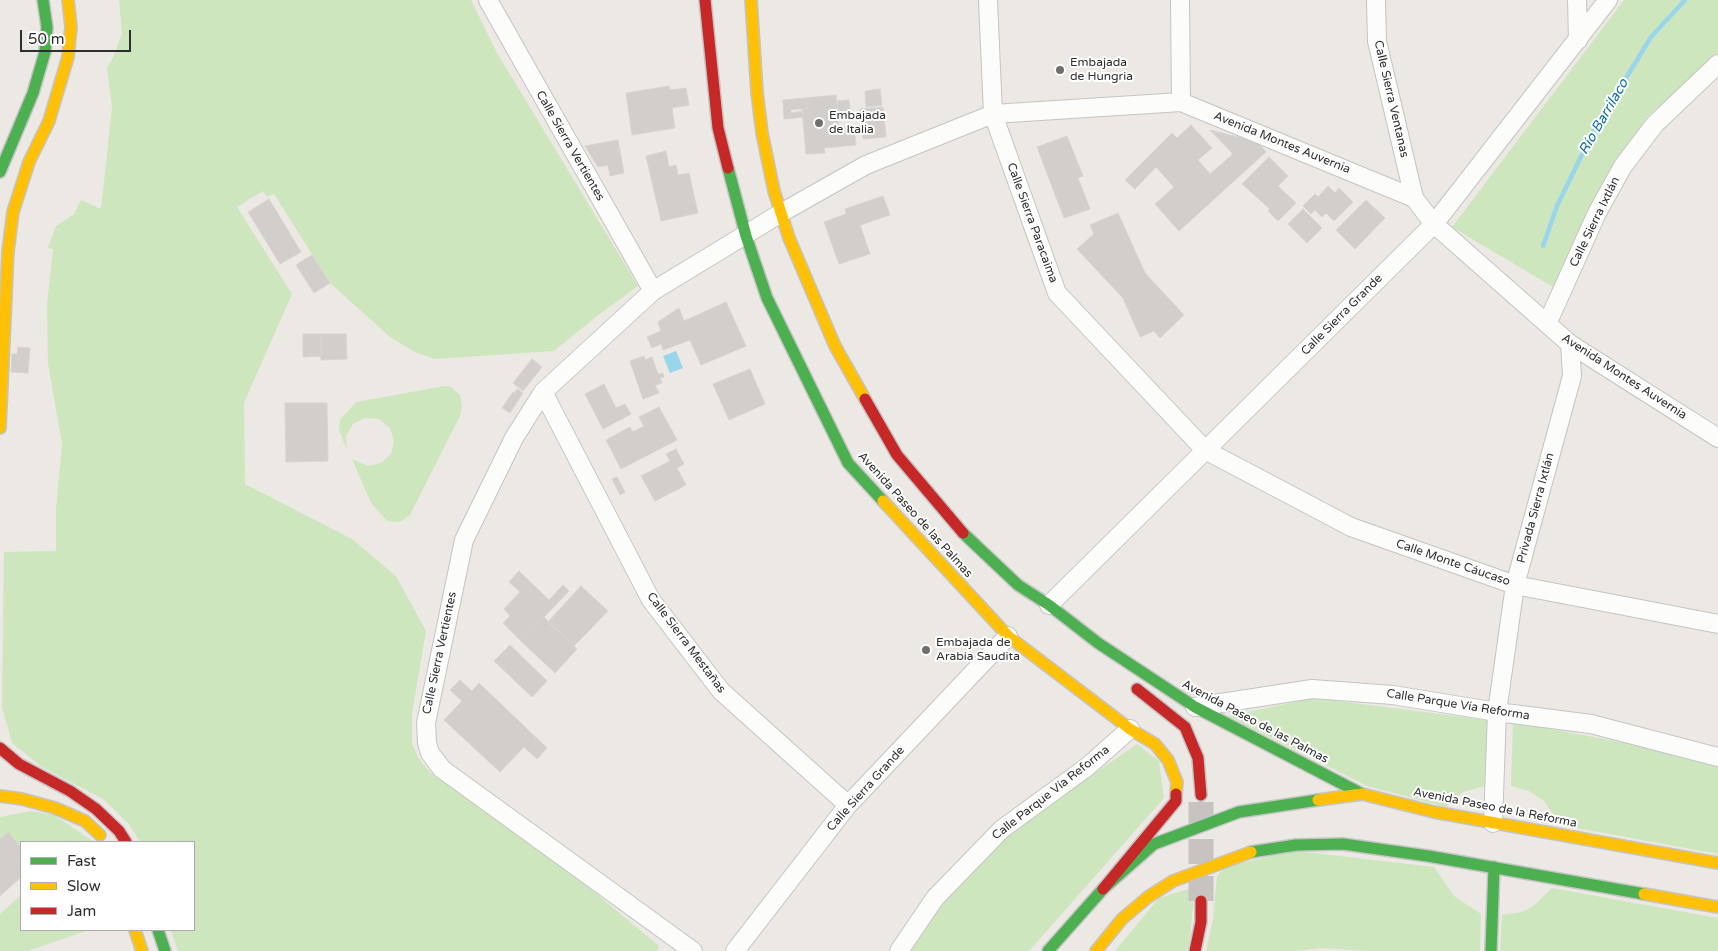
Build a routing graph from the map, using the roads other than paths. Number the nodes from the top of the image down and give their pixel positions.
1 (43, 0) edge
2 (68, 0) edge
3 (488, 0) edge
4 (705, 0) edge
5 (751, 0) edge
6 (988, 0) edge
7 (1180, 0) edge
8 (1376, 0) edge
9 (1577, 0) edge
10 (1608, 0) edge
11 (1578, 40) junction
12 (1718, 64) edge
13 (1181, 102) junction
14 (993, 114) junction
15 (1, 166) edge
16 (25, 172) junction
17 (1414, 198) junction
18 (781, 213) junction
19 (1434, 224) junction
20 (746, 236) junction
21 (653, 291) junction
22 (1547, 324) junction
23 (1570, 344) junction
24 (543, 392) junction
25 (0, 428) edge
26 (1718, 438) edge
27 (1205, 450) junction
28 (1515, 585) junction
29 (1043, 609) junction
30 (1718, 624) edge
31 (1008, 636) junction
32 (1126, 681) dead end
33 (1195, 707) junction
34 (1498, 712) junction
35 (1130, 729) junction
36 (0, 748) edge
37 (1718, 757) edge
38 (1362, 794) junction
39 (1201, 795) tunnel mouth
40 (0, 796) edge
41 (848, 805) junction
42 (1493, 823) junction
43 (104, 841) edge
44 (125, 841) edge
45 (1718, 863) edge
46 (1494, 867) junction
47 (1103, 889) junction
48 (1201, 901) tunnel mouth
49 (1718, 907) edge
50 (135, 931) edge
51 (158, 931) edge
52 (142, 951) edge
53 (165, 951) edge
54 (693, 951) edge
55 (735, 951) edge
56 (899, 951) edge
57 (1048, 951) edge
58 (1096, 951) edge
59 (1195, 951) edge
60 (1491, 951) edge

1 - 15 main road
2 - 16 main road
3 - 21 street, Calle Sierra Vertientes
4 - 20 main road, Avenida Paseo de las Palmas
5 - 18 main road, Avenida Paseo de las Palmas
6 - 14 street, Calle Sierra Paracaima
7 - 13 street
8 - 17 street, Calle Sierra Ventanas
9 - 11 street
10 - 11 street, Calle Sierra Grande
11 - 19 street, Calle Sierra Grande
12 - 22 street, Calle Sierra Ixtlán
13 - 14 street, Avenida Montes Auvernia
13 - 17 street, Avenida Montes Auvernia
14 - 18 street, Avenida Montes Auvernia
14 - 27 street, Calle Sierra Paracaima
15 - 16 street
16 - 25 main road
17 - 19 street, Avenida Montes Auvernia
18 - 20 street, Avenida Montes Auvernia
18 - 29 main road, Avenida Paseo de las Palmas
19 - 22 street, Avenida Montes Auvernia
19 - 27 street, Calle Sierra Grande
20 - 21 street, Calle Sierra Vertientes
20 - 31 main road, Avenida Paseo de las Palmas
21 - 24 street, Calle Sierra Vertientes
22 - 23 street, Avenida Montes Auvernia
23 - 26 street, Avenida Montes Auvernia
23 - 28 street, Privada Sierra Ixtlán
24 - 41 street, Calle Sierra Mestañas
24 - 54 street, Calle Sierra Vertientes
27 - 28 street, Calle Monte Cáucaso
27 - 29 street, Calle Sierra Grande
28 - 30 street, Calle Monte Cáucaso
28 - 34 street, Privada Sierra Ixtlán
29 - 33 main road, Avenida Paseo de las Palmas
31 - 35 main road, Avenida Paseo de las Palmas
31 - 41 street, Calle Sierra Grande
32 - 39 main road
33 - 34 street, Calle Parque Vía Reforma
33 - 38 main road, Avenida Paseo de las Palmas
34 - 37 street, Calle Parque Vía Reforma
34 - 42 street, Privada Sierra Ixtlán
35 - 47 main road, Avenida Paseo de las Palmas
35 - 56 street, Calle Parque Vía Reforma
36 - 44 main road
38 - 42 main road, Avenida Paseo de la Reforma
38 - 47 main road, Avenida Paseo de la Reforma
40 - 43 main road
41 - 55 street, Calle Sierra Grande
42 - 45 main road, Avenida Paseo de la Reforma
46 - 49 main road
46 - 58 main road
46 - 60 main road
47 - 57 main road, Avenida Paseo de la Reforma
48 - 59 main road
50 - 52 main road
51 - 53 main road

